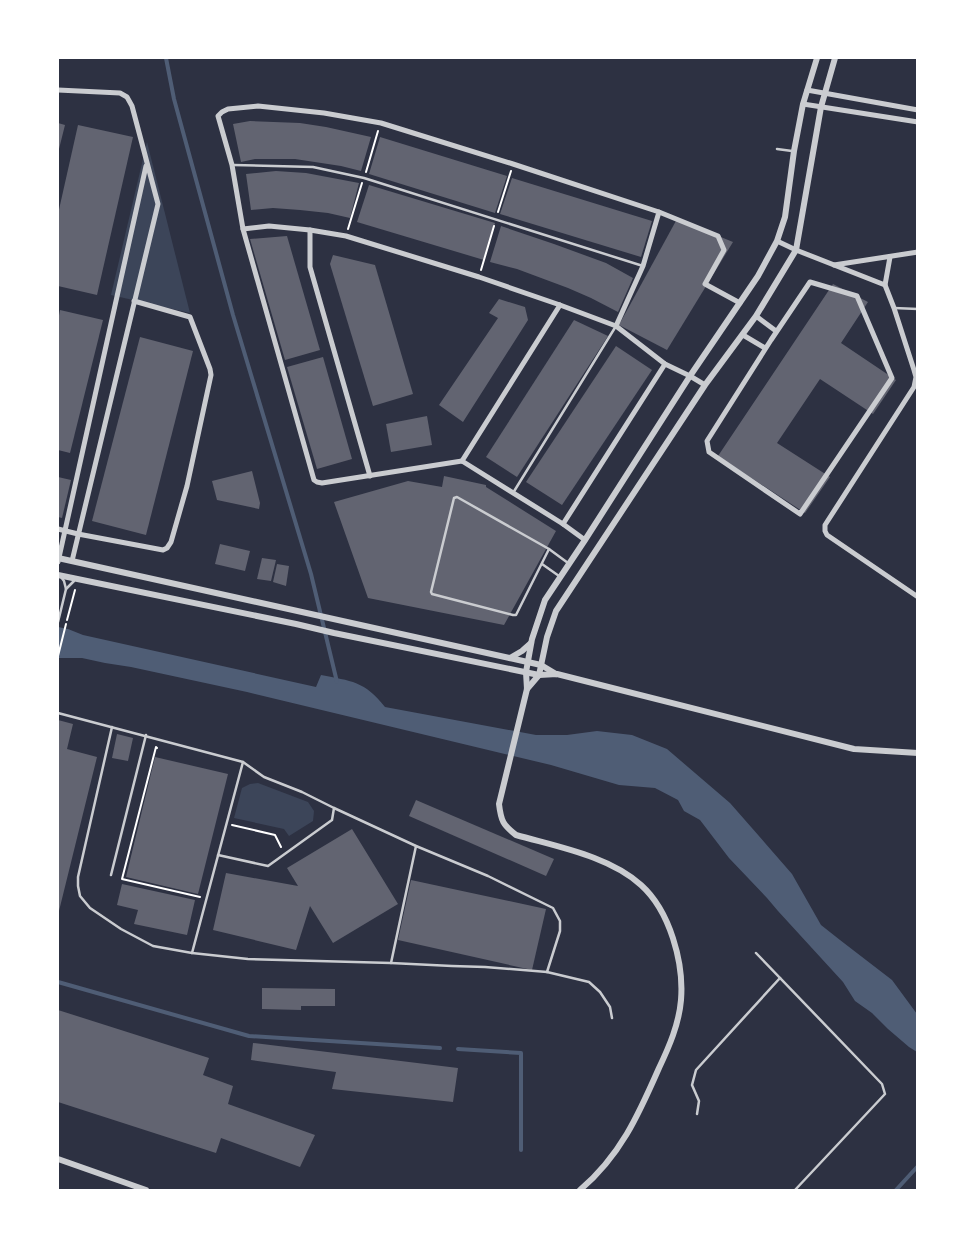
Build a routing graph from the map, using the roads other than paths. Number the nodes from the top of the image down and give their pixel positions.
1 (817, 58) edge
2 (835, 58) edge
3 (58, 90) edge
4 (807, 90) junction
5 (825, 94) junction
6 (803, 104) junction
7 (821, 107) junction
8 (918, 110) edge
9 (918, 122) edge
10 (777, 149) dead end
11 (794, 151) junction
12 (147, 163) junction
13 (232, 165) junction
14 (659, 212) junction
15 (243, 228) junction
16 (310, 230) junction
17 (777, 241) junction
18 (796, 250) junction
19 (918, 252) edge
20 (890, 257) junction
21 (834, 265) junction
22 (643, 266) junction
23 (885, 285) junction
24 (134, 301) junction
25 (740, 303) junction
26 (560, 305) junction
27 (894, 308) junction
28 (918, 309) edge
29 (756, 316) junction
30 (616, 326) junction
31 (776, 331) junction
32 (743, 335) junction
33 (765, 348) junction
34 (665, 364) junction
35 (690, 376) junction
36 (705, 385) junction
37 (462, 460) junction
38 (370, 476) junction
39 (514, 493) junction
40 (563, 524) junction
41 (58, 529) edge
42 (65, 530) junction
43 (78, 534) junction
44 (586, 540) junction
45 (549, 549) junction
46 (58, 559) edge
47 (72, 561) junction
48 (542, 564) junction
49 (569, 564) junction
50 (59, 576) edge
51 (561, 577) junction
52 (77, 579) junction
53 (66, 589) junction
54 (918, 597) edge
55 (58, 622) edge
56 (531, 643) junction
57 (510, 658) junction
58 (528, 662) junction
59 (541, 665) junction
60 (526, 672) junction
61 (557, 674) junction
62 (539, 675) junction
63 (527, 691) junction
64 (58, 713) edge
65 (112, 727) junction
66 (146, 735) junction
67 (918, 753) edge
68 (243, 762) junction
69 (334, 808) junction
70 (416, 846) junction
71 (218, 855) junction
72 (111, 875) dead end
73 (192, 953) junction
74 (756, 953) dead end
75 (391, 963) junction
76 (547, 972) junction
77 (780, 978) junction
78 (612, 1018) dead end
79 (697, 1114) dead end
80 (58, 1159) edge
81 (146, 1190) edge
82 (580, 1190) edge
83 (795, 1190) edge

1 - 4 street
2 - 5 street
3 - 12 street
4 - 5 street
4 - 6 street
5 - 7 street
5 - 8 street
6 - 7 street
6 - 11 street
7 - 9 street
7 - 18 street
10 - 11 lane
11 - 17 street
12 - 24 street
12 - 42 street
13 - 14 street
13 - 15 street
13 - 22 lane
14 - 22 street
14 - 25 street
15 - 16 street
15 - 38 street
16 - 26 street
16 - 38 street
17 - 18 street
17 - 25 street
18 - 21 street
18 - 29 street
19 - 20 street
20 - 21 street
20 - 23 street
21 - 23 street
22 - 30 street
23 - 27 street
24 - 43 street
24 - 43 street
25 - 35 street
26 - 30 street
26 - 37 street
27 - 28 lane
27 - 54 street
29 - 31 street
29 - 32 street
30 - 34 street
30 - 39 lane
31 - 33 street
31 - 33 street
32 - 33 street
32 - 36 street
34 - 35 street
34 - 40 street
35 - 36 street
35 - 44 street
36 - 59 street
37 - 38 street
37 - 39 street
39 - 40 street
40 - 44 street
41 - 42 street
42 - 43 street
42 - 46 street
43 - 47 street
44 - 49 street
45 - 48 lane
45 - 48 lane
45 - 49 lane
46 - 47 street
47 - 57 street
48 - 51 lane
49 - 51 street
50 - 52 street
50 - 53 lane
51 - 56 street
52 - 53 lane
52 - 60 street
53 - 55 lane
56 - 57 street
56 - 58 street
57 - 58 street
58 - 59 street
58 - 60 street
59 - 61 street
59 - 62 street
60 - 62 street
60 - 63 street
61 - 62 street
61 - 67 street
62 - 63 street
63 - 82 street
64 - 65 lane
65 - 66 lane
65 - 73 lane
66 - 68 lane
66 - 72 lane
68 - 69 lane
68 - 71 lane
69 - 70 lane
69 - 71 lane
70 - 75 lane
70 - 76 lane
71 - 73 lane
73 - 75 lane
74 - 77 lane
75 - 76 lane
76 - 78 lane
77 - 79 lane
77 - 83 lane
80 - 81 street

